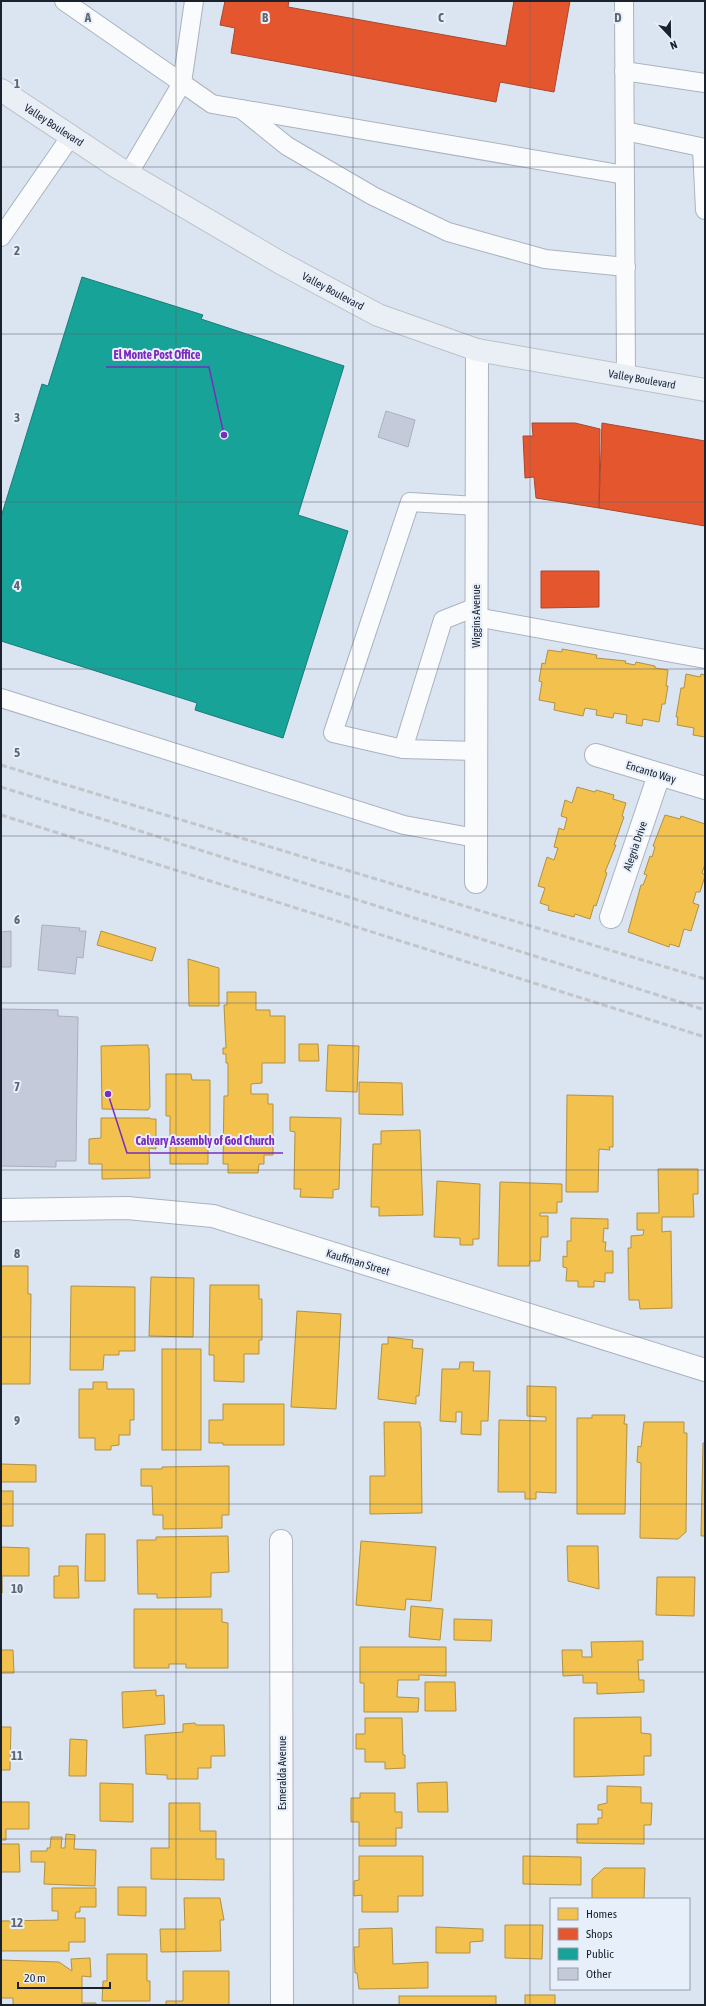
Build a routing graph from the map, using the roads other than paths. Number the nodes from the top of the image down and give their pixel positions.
1 (64, 1) edge
2 (194, 1) edge
3 (624, 1) edge
4 (624, 71) junction
5 (182, 83) junction
6 (705, 84) edge
7 (1, 90) edge
8 (240, 109) junction
9 (625, 131) junction
10 (72, 136) junction
11 (703, 148) edge
12 (128, 173) junction
13 (625, 175) junction
14 (705, 210) edge
15 (7, 215) edge
16 (1, 237) edge
17 (626, 266) junction
18 (477, 350) junction
19 (626, 377) junction
20 (705, 390) edge
21 (476, 506) junction
22 (476, 612) junction
23 (705, 658) edge
24 (1, 698) edge
25 (403, 750) junction
26 (476, 751) junction
27 (596, 755) dead end
28 (659, 775) junction
29 (705, 788) edge
30 (476, 838) junction
31 (476, 882) dead end
32 (611, 917) dead end
33 (1, 1210) edge
34 (705, 1370) edge
35 (281, 1541) dead end
36 (282, 2005) edge

1 - 5 lane
2 - 5 lane
3 - 4 lane
4 - 6 lane
4 - 9 lane
5 - 8 lane
5 - 12 lane
7 - 10 main road, Valley Boulevard
8 - 13 lane
8 - 17 lane
9 - 11 lane
9 - 13 lane
10 - 12 main road, Valley Boulevard
10 - 15 lane
11 - 14 lane
12 - 18 main road, Valley Boulevard
13 - 17 lane
15 - 16 lane
17 - 19 lane
18 - 19 main road, Valley Boulevard
18 - 21 street, Wiggins Avenue
19 - 20 main road, Valley Boulevard
21 - 22 street, Wiggins Avenue
21 - 25 lane
22 - 23 lane
22 - 25 lane
22 - 26 street, Wiggins Avenue
24 - 30 lane
25 - 26 lane
26 - 30 street, Wiggins Avenue
27 - 28 street, Encanto Way
28 - 29 street, Encanto Way
28 - 32 street, Alegria Drive
30 - 31 street, Wiggins Avenue
33 - 34 street, Kauffman Street
35 - 36 street, Esmeralda Avenue

